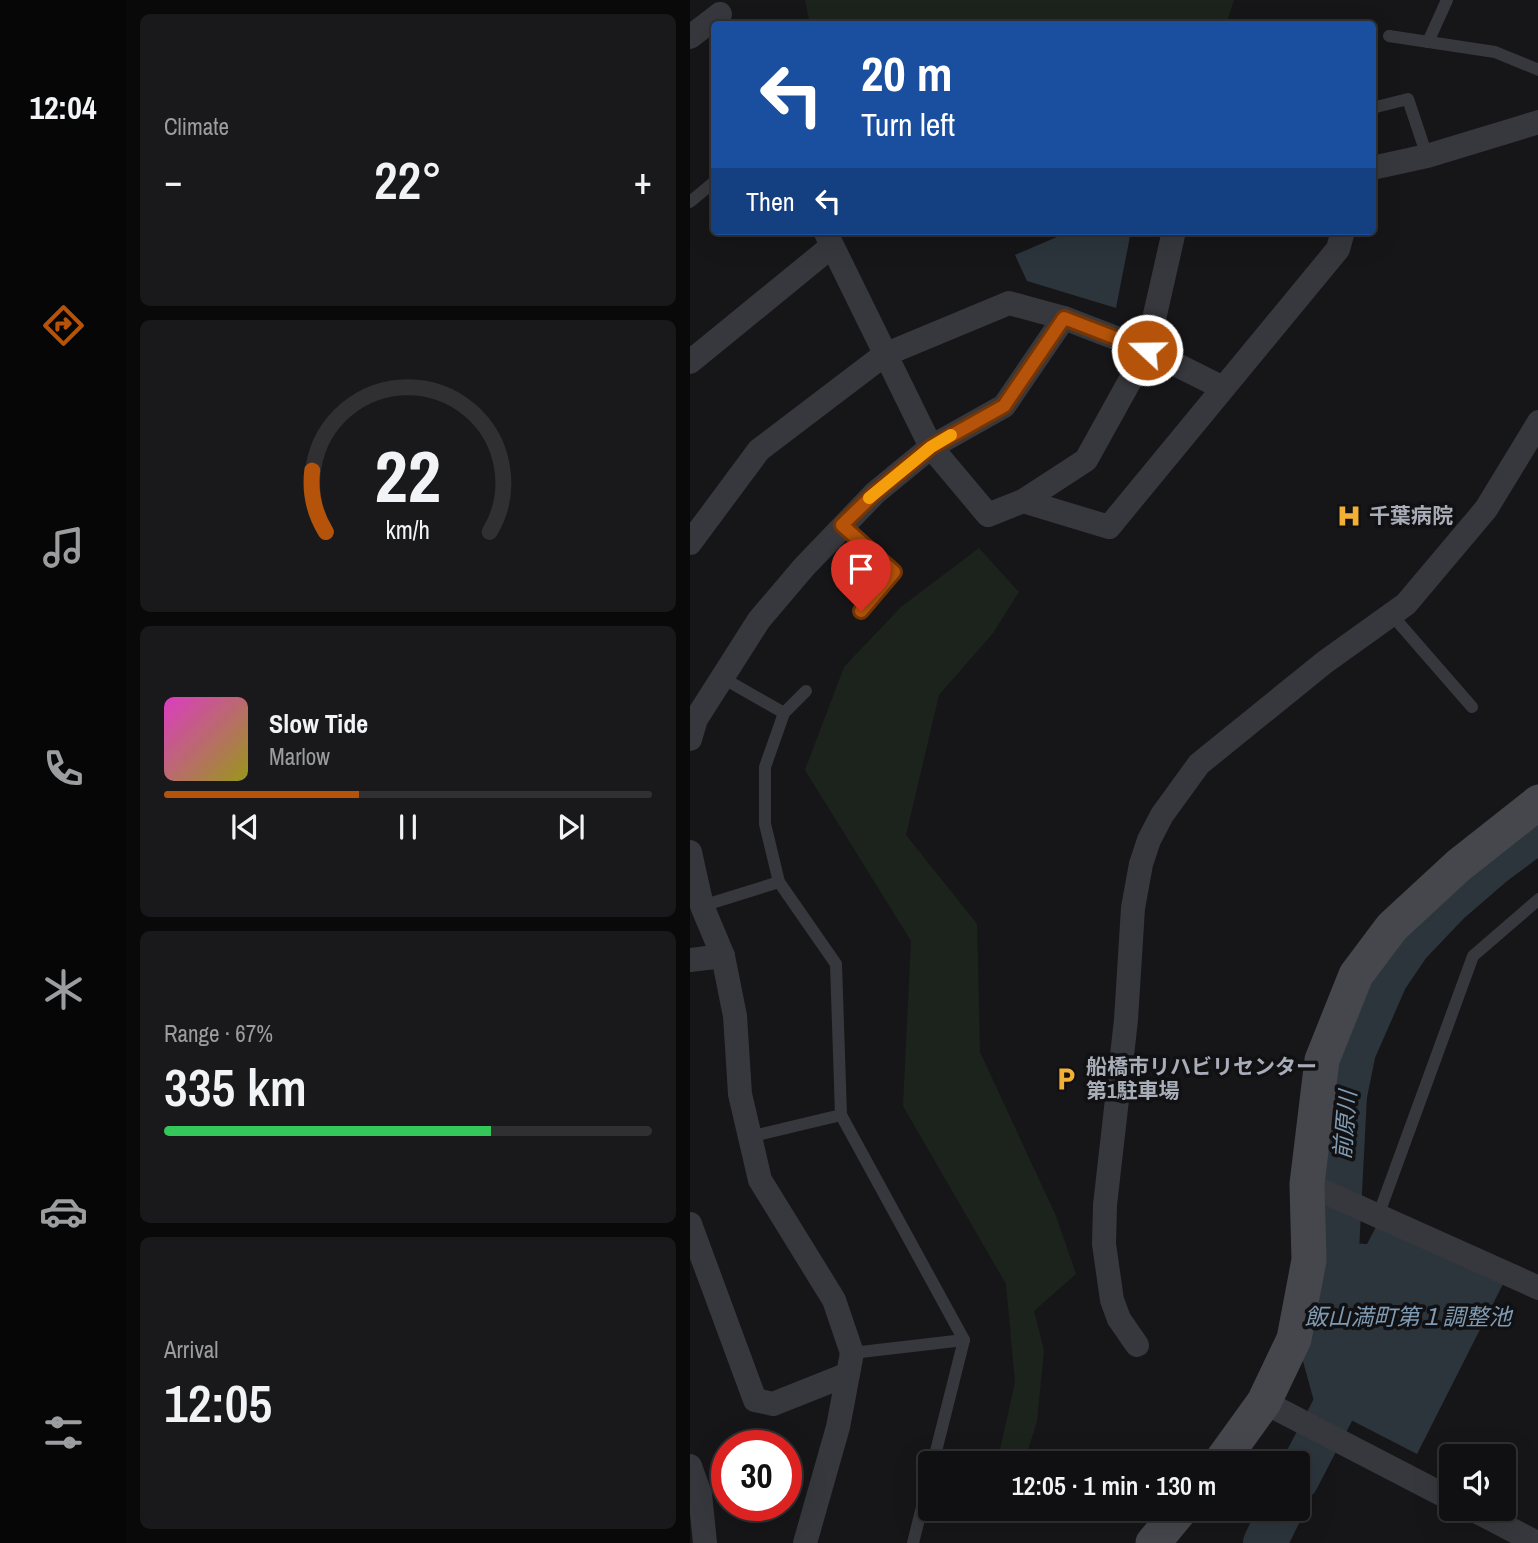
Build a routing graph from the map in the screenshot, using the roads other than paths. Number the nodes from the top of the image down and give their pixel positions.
1 (1447, 0) edge
2 (719, 13) edge
3 (1389, 36) dead end
4 (690, 37) edge
5 (1428, 42) junction
6 (1539, 70) edge
7 (1376, 107) edge
8 (1539, 122) edge
9 (1427, 156) junction
10 (1376, 167) edge
11 (711, 184) edge
12 (690, 202) edge
13 (1173, 235) edge
14 (1342, 235) edge
15 (829, 239) edge
16 (1064, 318) junction
17 (1147, 350) junction
18 (884, 355) junction
19 (690, 362) edge
20 (1223, 388) junction
21 (1539, 422) edge
22 (931, 447) junction
23 (1023, 500) junction
24 (842, 525) junction
25 (690, 542) edge
26 (861, 611) dead end
27 (1391, 614) junction
28 (721, 677) junction
29 (807, 691) dead end
30 (1472, 707) dead end
31 (784, 713) junction
32 (690, 739) edge
33 (1536, 810) edge
34 (690, 852) edge
35 (779, 882) junction
36 (1539, 899) edge
37 (702, 906) junction
38 (723, 956) junction
39 (690, 960) edge
40 (841, 1115) junction
41 (750, 1137) junction
42 (1307, 1184) junction
43 (1378, 1216) junction
44 (690, 1224) edge
45 (1539, 1288) edge
46 (964, 1340) junction
47 (1137, 1345) dead end
48 (849, 1364) junction
49 (1264, 1402) junction
50 (936, 1451) edge
51 (1224, 1451) edge
52 (690, 1466) edge
53 (1439, 1493) edge
54 (918, 1521) edge
55 (1171, 1521) edge
56 (1495, 1521) edge
57 (705, 1543) edge
58 (805, 1543) edge
59 (913, 1543) edge
60 (1153, 1543) edge
61 (1537, 1543) edge

1 - 5 lane
2 - 4 street
3 - 5 lane
5 - 6 lane
7 - 9 lane
8 - 9 street
9 - 10 street
11 - 12 lane
13 - 17 street
14 - 20 street
15 - 18 street
15 - 19 street
16 - 17 street
16 - 18 street
16 - 22 street
17 - 20 street
17 - 23 street
18 - 22 street
18 - 25 street
20 - 23 street
21 - 27 street
22 - 23 street
22 - 24 street
24 - 26 lane
24 - 28 street
27 - 30 lane
27 - 47 street
28 - 31 lane
28 - 32 street
29 - 31 lane
31 - 35 lane
33 - 42 street
34 - 37 street
35 - 37 lane
35 - 40 lane
36 - 43 lane
37 - 38 street
38 - 39 street
38 - 41 street
40 - 41 lane
40 - 46 lane
41 - 48 street
42 - 43 street
42 - 49 street
43 - 45 street
44 - 48 street
46 - 48 lane
46 - 50 lane
48 - 58 street
49 - 51 street
49 - 53 street
52 - 57 street
54 - 59 lane
55 - 60 street
56 - 61 street

